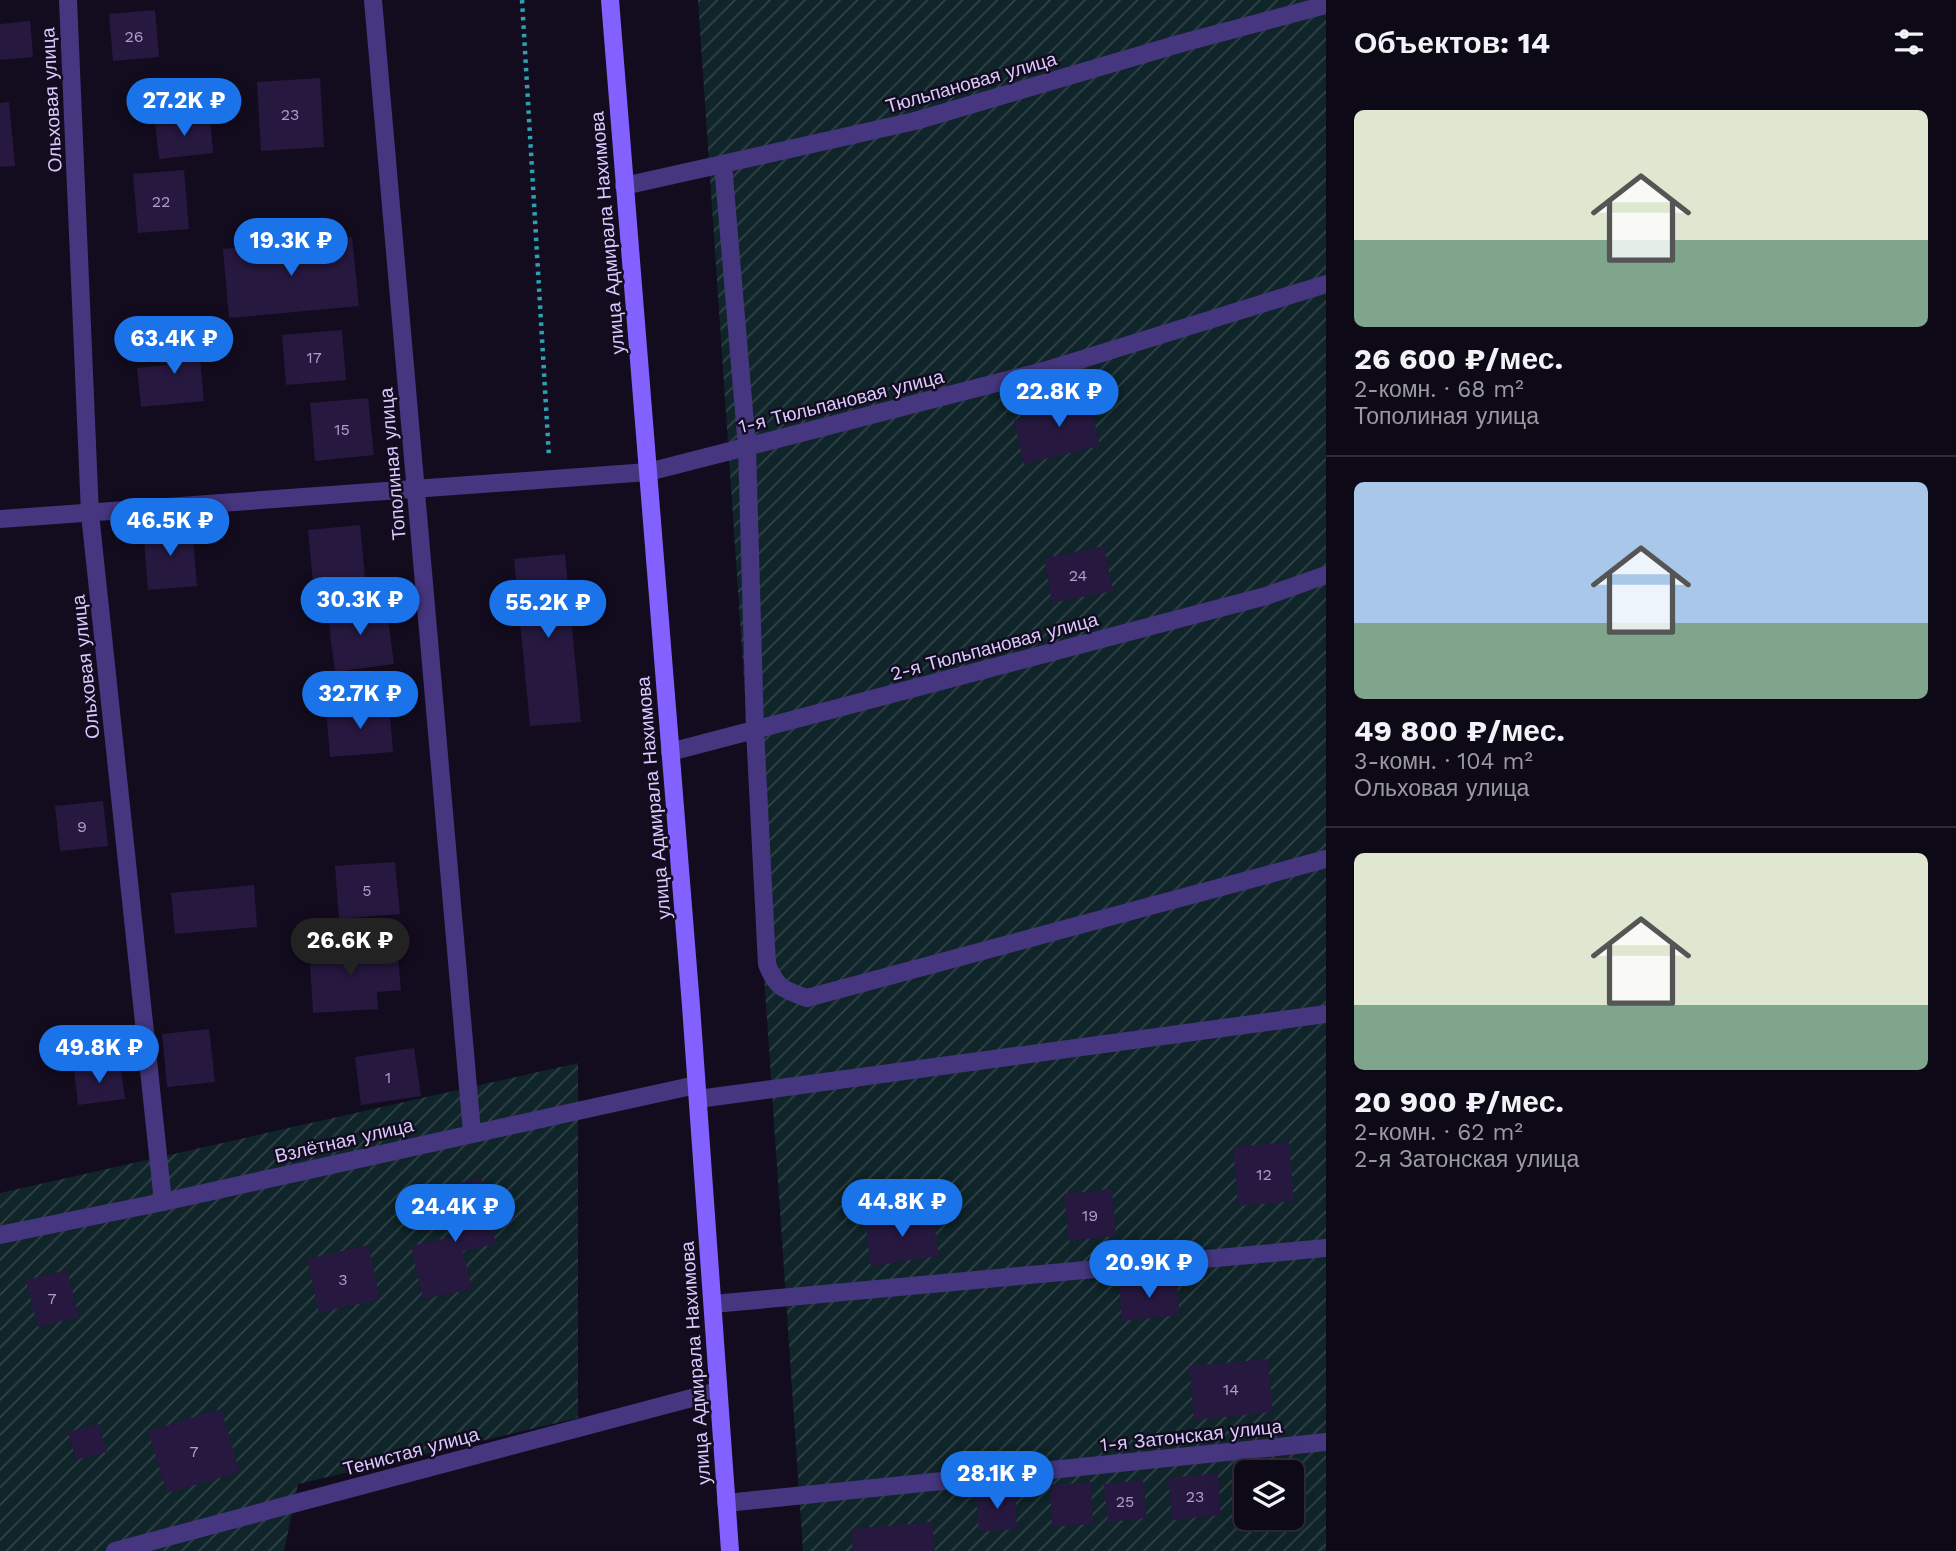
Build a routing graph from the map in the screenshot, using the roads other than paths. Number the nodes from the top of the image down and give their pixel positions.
1 (68, 0) edge
2 (373, 0) edge
3 (610, 0) edge
4 (1326, 5) edge
5 (723, 164) junction
6 (625, 186) junction
7 (1326, 284) edge
8 (747, 447) junction
9 (648, 472) junction
10 (416, 490) junction
11 (90, 514) junction
12 (0, 519) edge
13 (1326, 575) edge
14 (755, 730) junction
15 (670, 752) junction
16 (1326, 859) edge
17 (1326, 1014) edge
18 (697, 1092) junction
19 (472, 1133) junction
20 (163, 1202) junction
21 (0, 1236) edge
22 (1326, 1248) edge
23 (713, 1304) junction
24 (718, 1391) junction
25 (1326, 1443) edge
26 (726, 1503) junction
27 (115, 1551) edge
28 (730, 1551) edge

1 - 11 street, Ольховая улица
2 - 10 street, Тополиная улица
3 - 6 main road, улица Адмирала Нахимова
4 - 5 street, Тюльпановая улица
5 - 6 street, Тюльпановая улица
5 - 8 street
6 - 9 main road, улица Адмирала Нахимова
7 - 8 street, 1-я Тюльпановая улица
8 - 9 street, 1-я Тюльпановая улица
8 - 14 street
9 - 10 street, 1-я Тюльпановая улица
9 - 15 main road, улица Адмирала Нахимова
10 - 11 street, 1-я Тюльпановая улица
10 - 19 street, Тополиная улица
11 - 12 street, 1-я Тюльпановая улица
11 - 20 street, Ольховая улица
13 - 14 street, 2-я Тюльпановая улица
14 - 15 street, 2-я Тюльпановая улица
14 - 16 street
15 - 18 main road, улица Адмирала Нахимова
17 - 18 street, Взлётная улица
18 - 19 street, Взлётная улица
18 - 23 main road, улица Адмирала Нахимова
19 - 20 street, Взлётная улица
20 - 21 street, Взлётная улица
22 - 23 street
23 - 24 main road, улица Адмирала Нахимова
24 - 26 main road, улица Адмирала Нахимова
24 - 27 street, Тенистая улица
25 - 26 street, 1-я Затонская улица
26 - 28 main road, улица Адмирала Нахимова

